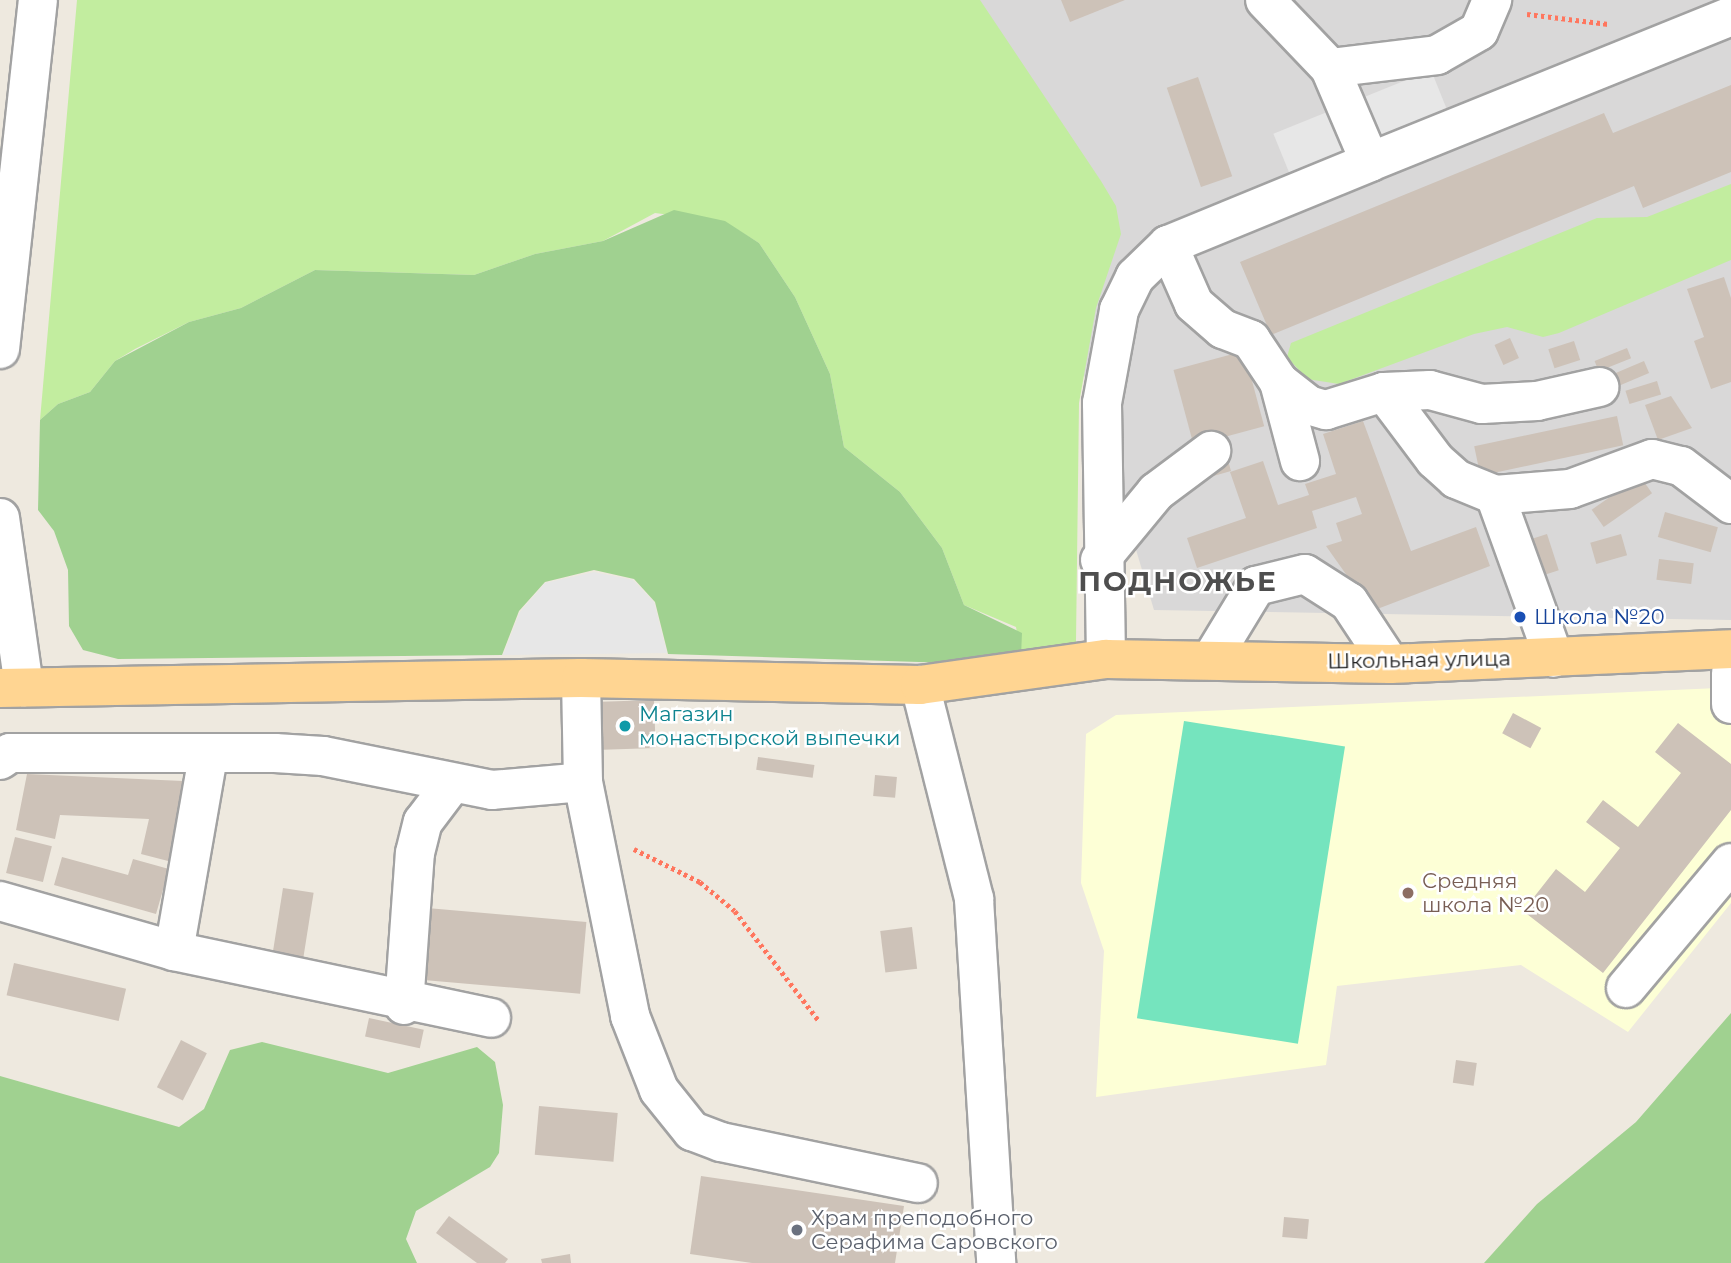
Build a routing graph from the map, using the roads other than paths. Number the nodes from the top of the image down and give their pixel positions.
1 (38, 0) edge
2 (1265, 0) edge
3 (1491, 5) edge
4 (1731, 16) edge
5 (1330, 68) junction
6 (1370, 162) junction
7 (6, 237) edge
8 (1168, 245) junction
9 (0, 349) edge
10 (1279, 382) junction
11 (1599, 387) dead end
12 (1384, 392) junction
13 (1211, 451) dead end
14 (1300, 461) dead end
15 (1495, 495) junction
16 (1731, 504) edge
17 (0, 518) edge
18 (1100, 560) junction
19 (1731, 649) edge
20 (1554, 658) junction
21 (1106, 659) junction
22 (1211, 660) junction
23 (1390, 664) junction
24 (1731, 673) edge
25 (581, 678) junction
26 (920, 685) junction
27 (12, 688) edge
28 (1731, 705) edge
29 (208, 756) junction
30 (0, 760) edge
31 (583, 782) junction
32 (451, 785) junction
33 (1731, 863) edge
34 (0, 901) edge
35 (174, 950) junction
36 (1626, 988) dead end
37 (404, 1005) junction
38 (491, 1018) dead end
39 (918, 1183) dead end
40 (999, 1261) edge

1 - 7 street
2 - 5 street
3 - 5 street
4 - 6 street
5 - 6 street
6 - 8 street
7 - 9 street
8 - 10 street
8 - 18 street
10 - 12 street
10 - 14 street
11 - 12 street
12 - 15 street
13 - 18 street
15 - 16 street
15 - 20 street
17 - 27 street
18 - 21 street
19 - 20 main road, Школьная улица
20 - 23 main road, Школьная улица
21 - 22 main road, Школьная улица
21 - 26 main road, Школьная улица
22 - 23 main road, Школьная улица
22 - 23 street
24 - 28 street
25 - 26 main road, Школьная улица
25 - 27 main road, Школьная улица
25 - 31 street
26 - 40 street
29 - 30 street
29 - 32 street
29 - 35 street
31 - 32 street
31 - 39 street
32 - 37 street
33 - 36 street
34 - 35 street
35 - 37 street
37 - 38 street

